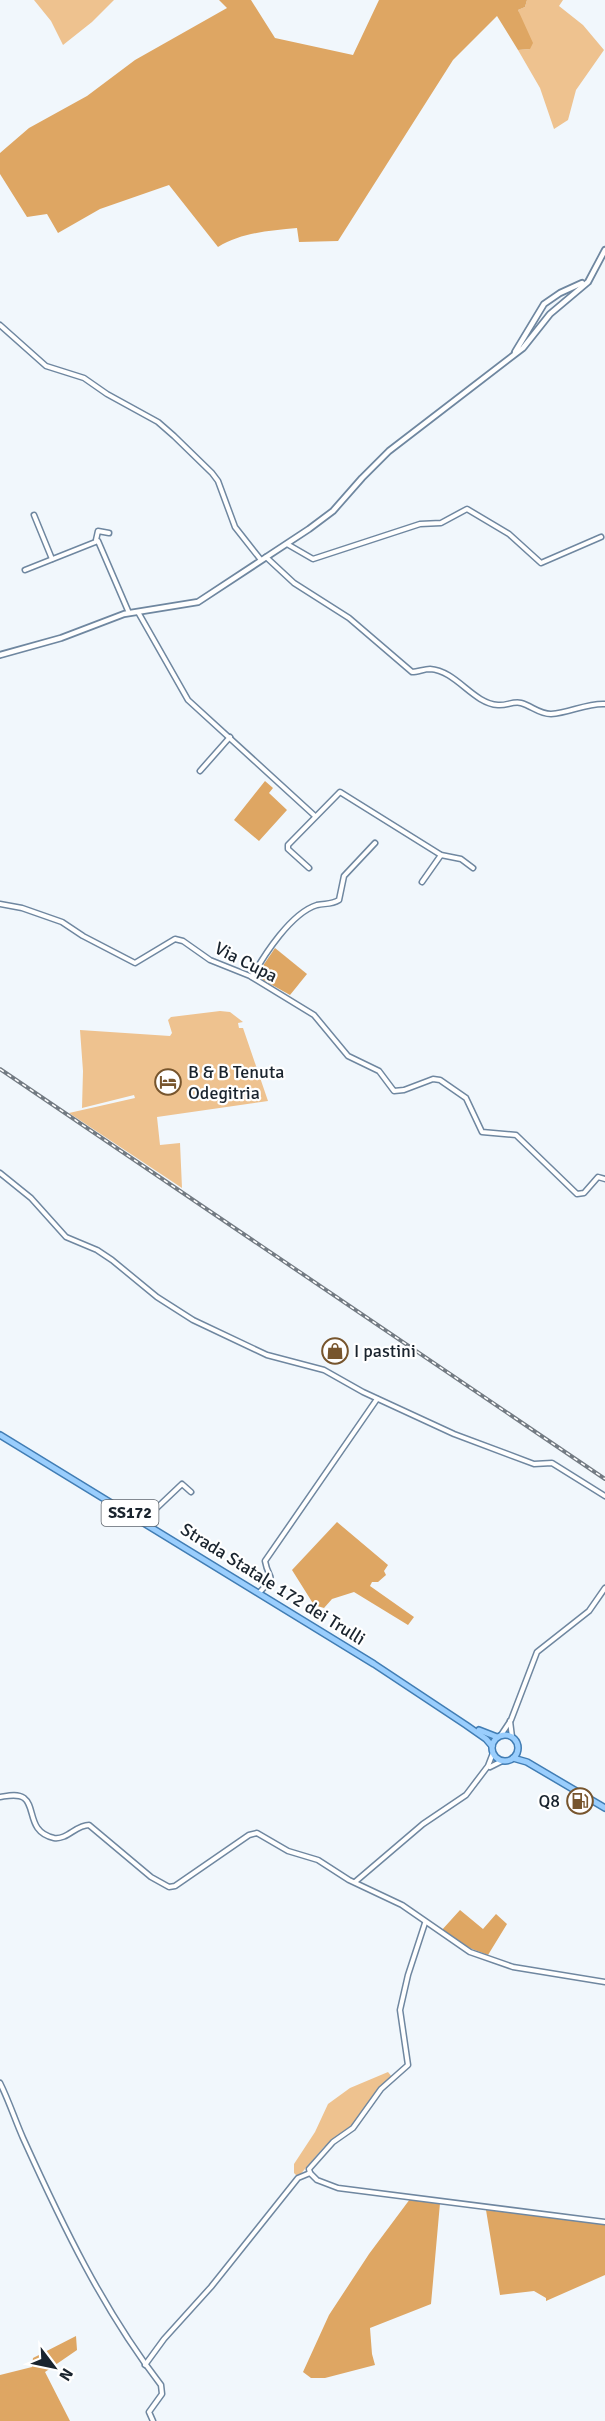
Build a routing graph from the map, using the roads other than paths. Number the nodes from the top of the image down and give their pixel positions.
1 (605, 250) edge
2 (590, 278) junction
3 (0, 325) edge
4 (510, 358) junction
5 (34, 515) dead end
6 (109, 533) dead end
7 (601, 537) dead end
8 (96, 540) junction
9 (287, 543) junction
10 (266, 557) junction
11 (52, 559) junction
12 (261, 560) junction
13 (25, 570) dead end
14 (138, 612) junction
15 (129, 613) junction
16 (0, 656) edge
17 (605, 704) edge
18 (230, 737) junction
19 (200, 771) dead end
20 (315, 816) junction
21 (375, 843) dead end
22 (441, 855) junction
23 (309, 868) dead end
24 (473, 868) dead end
25 (422, 882) dead end
26 (0, 904) edge
27 (252, 977) junction
28 (0, 1173) edge
29 (605, 1179) edge
30 (377, 1399) junction
31 (0, 1435) edge
32 (191, 1492) dead end
33 (605, 1496) edge
34 (143, 1521) junction
35 (605, 1588) edge
36 (259, 1593) junction
37 (511, 1720) junction
38 (466, 1725) junction
39 (499, 1736) junction
40 (512, 1737) junction
41 (492, 1746) junction
42 (518, 1750) junction
43 (493, 1753) junction
44 (513, 1758) junction
45 (502, 1761) junction
46 (527, 1762) junction
47 (484, 1772) junction
48 (0, 1797) edge
49 (605, 1808) edge
50 (355, 1882) junction
51 (425, 1923) junction
52 (605, 1982) edge
53 (0, 2083) edge
54 (310, 2173) junction
55 (605, 2222) edge
56 (146, 2365) junction
57 (153, 2421) edge

1 - 2 street
2 - 4 street
2 - 4 street
3 - 12 street
4 - 9 street
5 - 11 street
6 - 8 street
7 - 9 street
8 - 11 street
8 - 15 street
9 - 10 street
10 - 12 street
10 - 17 street
11 - 13 street
12 - 14 street
14 - 15 street
14 - 18 street
15 - 16 street
18 - 19 street
18 - 20 street
20 - 22 street
20 - 23 street
21 - 27 street
22 - 24 street
22 - 25 street
26 - 27 street, Via Cupa
27 - 29 street, Via Cupa
28 - 30 street
30 - 33 street
30 - 36 street
31 - 34 main road, Strada Statale 172 dei Trulli / SS172
32 - 34 street
34 - 36 main road, Strada Statale 172 dei Trulli / SS172
35 - 37 street
36 - 38 main road, Strada Statale 172 dei Trulli / SS172
37 - 39 street
37 - 40 street
38 - 39 main road, Strada Statale 172 dei Trulli
38 - 41 main road, Strada Statale 172 dei Trulli / SS172
39 - 40 main road, Strada Statale 172 dei Trulli
39 - 41 main road
40 - 42 main road
41 - 43 main road
42 - 44 main road
42 - 46 main road
43 - 45 main road
43 - 47 street
44 - 45 main road
44 - 46 main road
45 - 47 street
46 - 49 main road
47 - 50 street
48 - 50 street
50 - 51 street
51 - 52 street
51 - 54 street
53 - 56 street
54 - 55 street
54 - 56 street
56 - 57 street

